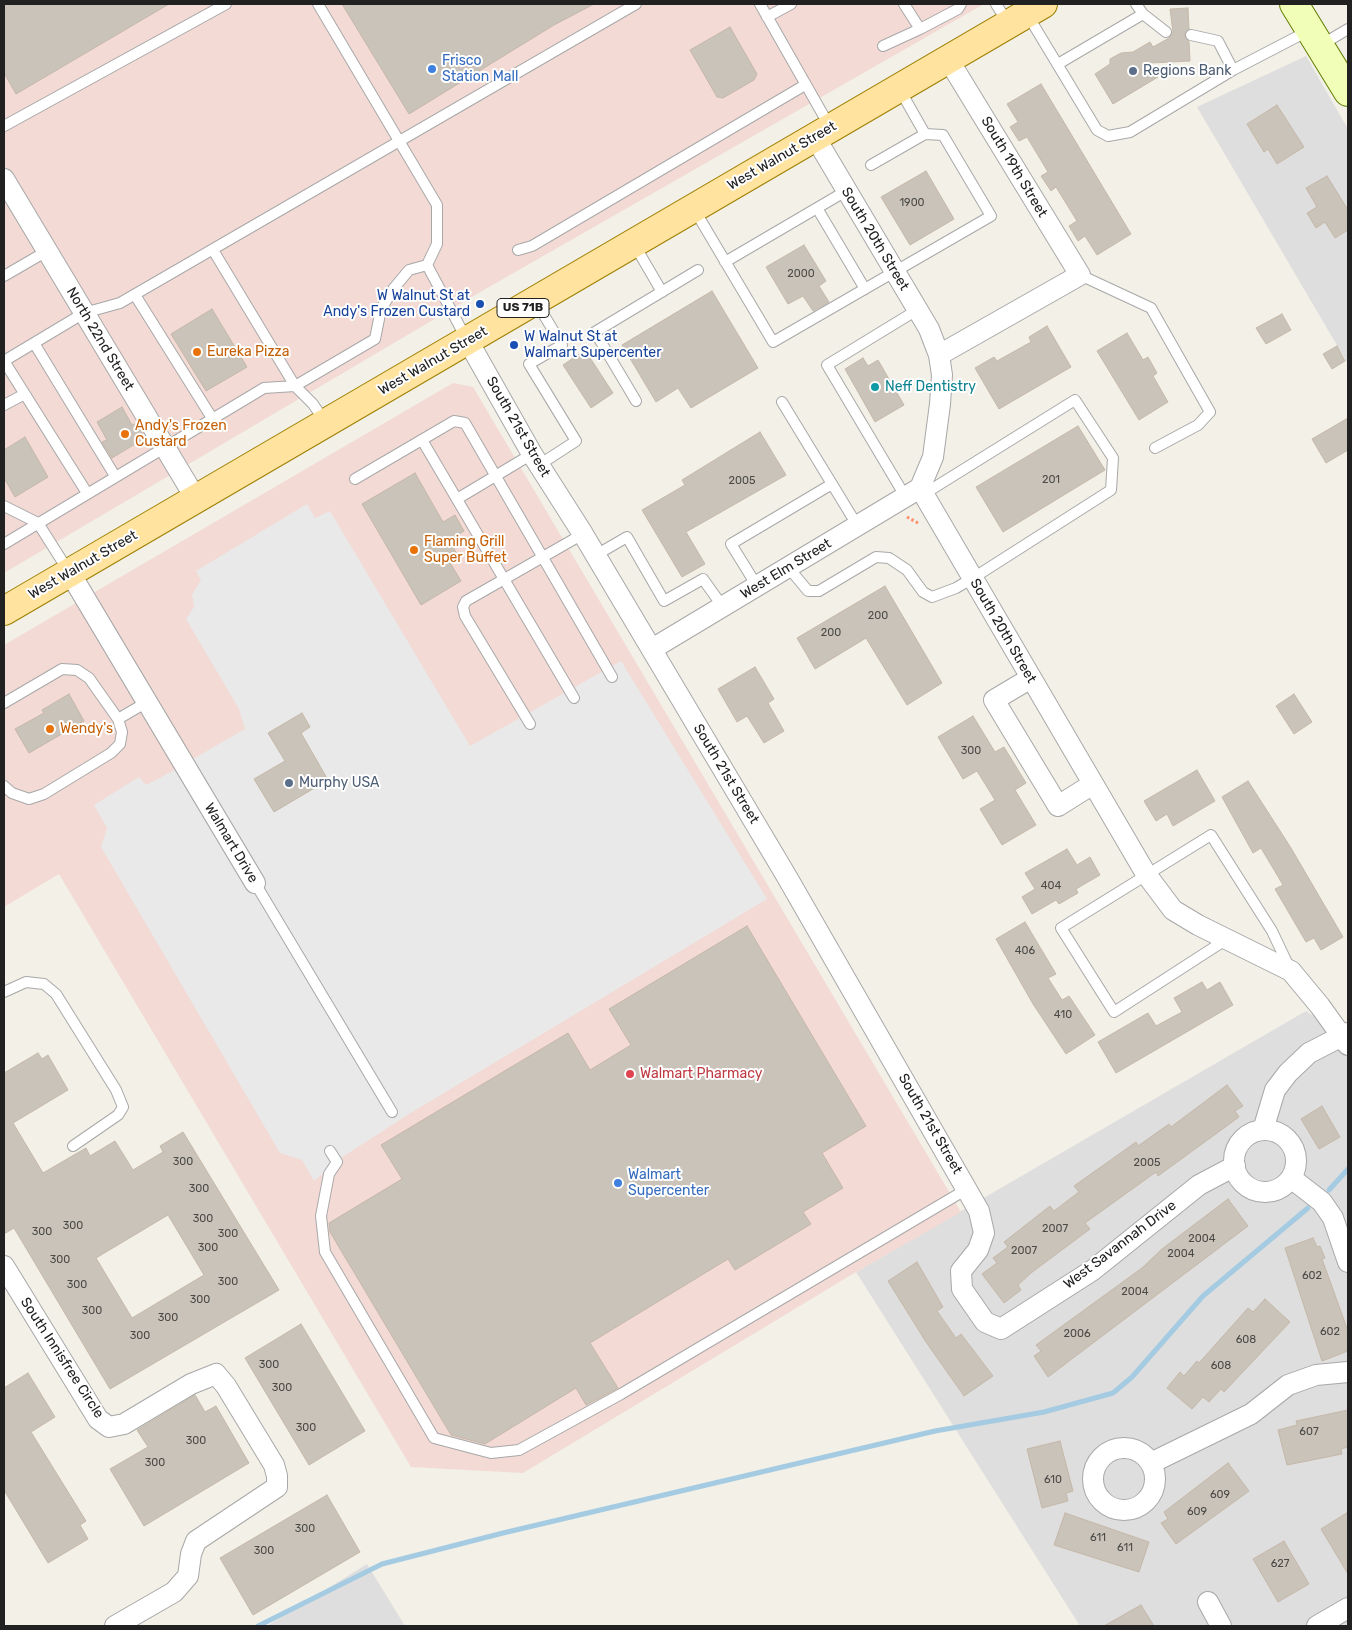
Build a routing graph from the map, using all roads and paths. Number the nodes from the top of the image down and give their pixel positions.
1 (226, 4) edge
2 (318, 4) edge
3 (636, 4) edge
4 (760, 4) edge
5 (790, 4) edge
6 (904, 4) edge
7 (961, 4) edge
8 (1136, 4) edge
9 (1294, 4) edge
10 (1019, 11) edge
11 (1143, 14) junction
12 (767, 18) junction
13 (920, 29) junction
14 (1348, 29) edge
15 (1166, 32) dead end
16 (1191, 35) dead end
17 (1315, 38) junction
18 (883, 46) dead end
19 (948, 59) junction
20 (1058, 64) junction
21 (1233, 70) junction
22 (806, 85) junction
23 (899, 88) junction
24 (1348, 92) edge
25 (4, 126) edge
26 (823, 132) junction
27 (925, 134) junction
28 (400, 142) junction
29 (871, 165) dead end
30 (4, 179) edge
31 (846, 191) junction
32 (693, 208) junction
33 (817, 208) junction
34 (633, 243) junction
35 (213, 250) junction
36 (518, 250) dead end
37 (47, 251) junction
38 (725, 262) junction
39 (427, 265) junction
40 (698, 270) dead end
41 (894, 272) junction
42 (1080, 275) junction
43 (4, 276) edge
44 (865, 289) junction
45 (662, 292) junction
46 (135, 295) junction
47 (535, 301) junction
48 (917, 310) junction
49 (84, 313) junction
50 (468, 340) junction
51 (34, 343) junction
52 (939, 355) junction
53 (4, 361) edge
54 (295, 386) junction
55 (23, 395) junction
56 (636, 401) dead end
57 (782, 402) dead end
58 (4, 405) edge
59 (212, 418) junction
60 (325, 423) junction
61 (422, 440) junction
62 (165, 446) junction
63 (1155, 448) dead end
64 (536, 459) junction
65 (115, 476) junction
66 (496, 476) junction
67 (355, 479) dead end
68 (832, 484) junction
69 (87, 493) junction
70 (916, 493) junction
71 (196, 499) junction
72 (457, 499) junction
73 (4, 506) edge
74 (38, 523) junction
75 (857, 525) junction
76 (583, 534) junction
77 (4, 544) edge
78 (596, 555) junction
79 (543, 557) junction
80 (788, 567) junction
81 (70, 573) junction
82 (505, 578) junction
83 (972, 578) junction
84 (757, 586) junction
85 (722, 607) junction
86 (4, 611) edge
87 (652, 649) junction
88 (612, 677) dead end
89 (1031, 678) junction
90 (574, 698) dead end
91 (146, 702) junction
92 (4, 703) edge
93 (118, 719) junction
94 (530, 724) dead end
95 (1093, 784) junction
96 (4, 786) edge
97 (1146, 874) junction
98 (255, 883) joint
99 (1228, 938) junction
100 (1291, 971) junction
101 (4, 992) edge
102 (1346, 1038) edge
103 (392, 1112) dead end
104 (1263, 1130) junction
105 (74, 1146) dead end
106 (330, 1151) dead end
107 (1235, 1166) junction
108 (1291, 1178) junction
109 (966, 1189) junction
110 (979, 1211) joint
111 (1348, 1262) edge
112 (4, 1266) edge
113 (1348, 1372) edge
114 (1152, 1463) dead end
115 (1208, 1602) dead end
116 (1348, 1608) edge
117 (115, 1626) edge
118 (1221, 1626) edge
119 (1317, 1626) edge

1 - 25 lane
2 - 28 lane
3 - 28 lane
4 - 12 lane
5 - 12 lane
6 - 13 lane
7 - 13 lane
8 - 11 lane
9 - 17 main road
10 - 19 main road, West Walnut Street / US 71B
10 - 20 lane
11 - 15 lane
11 - 20 lane
12 - 22 lane
13 - 18 lane
14 - 17 lane
16 - 21 lane
17 - 21 lane
17 - 24 main road
19 - 23 main road, West Walnut Street / US 71B
19 - 42 street, South 19th Street
20 - 21 lane
22 - 26 lane
22 - 36 lane
23 - 26 main road, West Walnut Street / US 71B
23 - 27 lane
26 - 31 street, South 20th Street
26 - 32 main road, West Walnut Street / US 71B
27 - 29 lane
27 - 41 lane
28 - 35 lane
28 - 39 lane
30 - 37 street, North 22nd Street
31 - 33 lane
31 - 41 street, South 20th Street
32 - 34 main road, West Walnut Street / US 71B
32 - 38 lane
33 - 38 lane
33 - 44 lane
34 - 45 lane
34 - 47 main road, West Walnut Street / US 71B
35 - 46 lane
35 - 54 lane
37 - 43 lane
37 - 49 street, North 22nd Street
38 - 44 lane
39 - 50 lane
39 - 54 lane
40 - 45 lane
41 - 44 lane
41 - 48 street, South 20th Street
42 - 52 street
42 - 63 lane
45 - 56 lane
46 - 49 lane
46 - 59 lane
47 - 50 main road, West Walnut Street / US 71B
47 - 64 lane
48 - 52 street, South 20th Street
48 - 70 lane
49 - 51 lane
49 - 62 street, North 22nd Street
50 - 60 main road, West Walnut Street / US 71B
50 - 64 street, South 21st Street
51 - 53 lane
51 - 65 lane
52 - 70 street, South 20th Street
53 - 55 lane
54 - 59 lane
54 - 60 lane
55 - 58 lane
55 - 69 lane
57 - 68 lane
59 - 62 lane
60 - 71 main road, West Walnut Street / US 71B
61 - 66 lane
61 - 67 lane
61 - 72 lane
62 - 65 lane
62 - 71 street, North 22nd Street
64 - 66 lane
64 - 76 street, South 21st Street
65 - 69 lane
66 - 72 lane
66 - 79 lane
68 - 75 lane
68 - 84 lane
69 - 74 lane
70 - 75 street, West Elm Street
70 - 83 street, South 20th Street
70 - 83 lane
71 - 81 main road, West Walnut Street / US 71B
72 - 82 lane
73 - 74 lane
74 - 77 lane
74 - 81 lane
75 - 80 street, West Elm Street
76 - 78 street, South 21st Street
76 - 79 lane
78 - 85 lane
78 - 87 street, South 21st Street
79 - 82 lane
79 - 88 lane
80 - 83 lane
80 - 84 street, West Elm Street
81 - 86 main road, West Walnut Street / US 71B
81 - 91 street, Walmart Drive
82 - 90 lane
82 - 94 lane
83 - 89 street, South 20th Street
84 - 85 street, West Elm Street
85 - 87 street, West Elm Street
87 - 109 street, South 21st Street
89 - 95 street, South 20th Street
89 - 95 street
91 - 93 lane
91 - 98 street, Walmart Drive
92 - 93 lane
93 - 96 lane
95 - 97 street, South 20th Street
97 - 99 street, South 20th Street
97 - 99 lane
97 - 100 lane
98 - 103 lane, Walmart Drive
99 - 100 street, South 20th Street
100 - 102 street, South 20th Street
101 - 105 lane
102 - 104 street
104 - 107 street
104 - 108 street
106 - 109 lane
107 - 108 street
107 - 110 street, West Savannah Drive
108 - 111 street
109 - 110 street, South 21st Street
112 - 117 street, South Innisfree Circle
113 - 114 street
115 - 118 street
116 - 119 street

